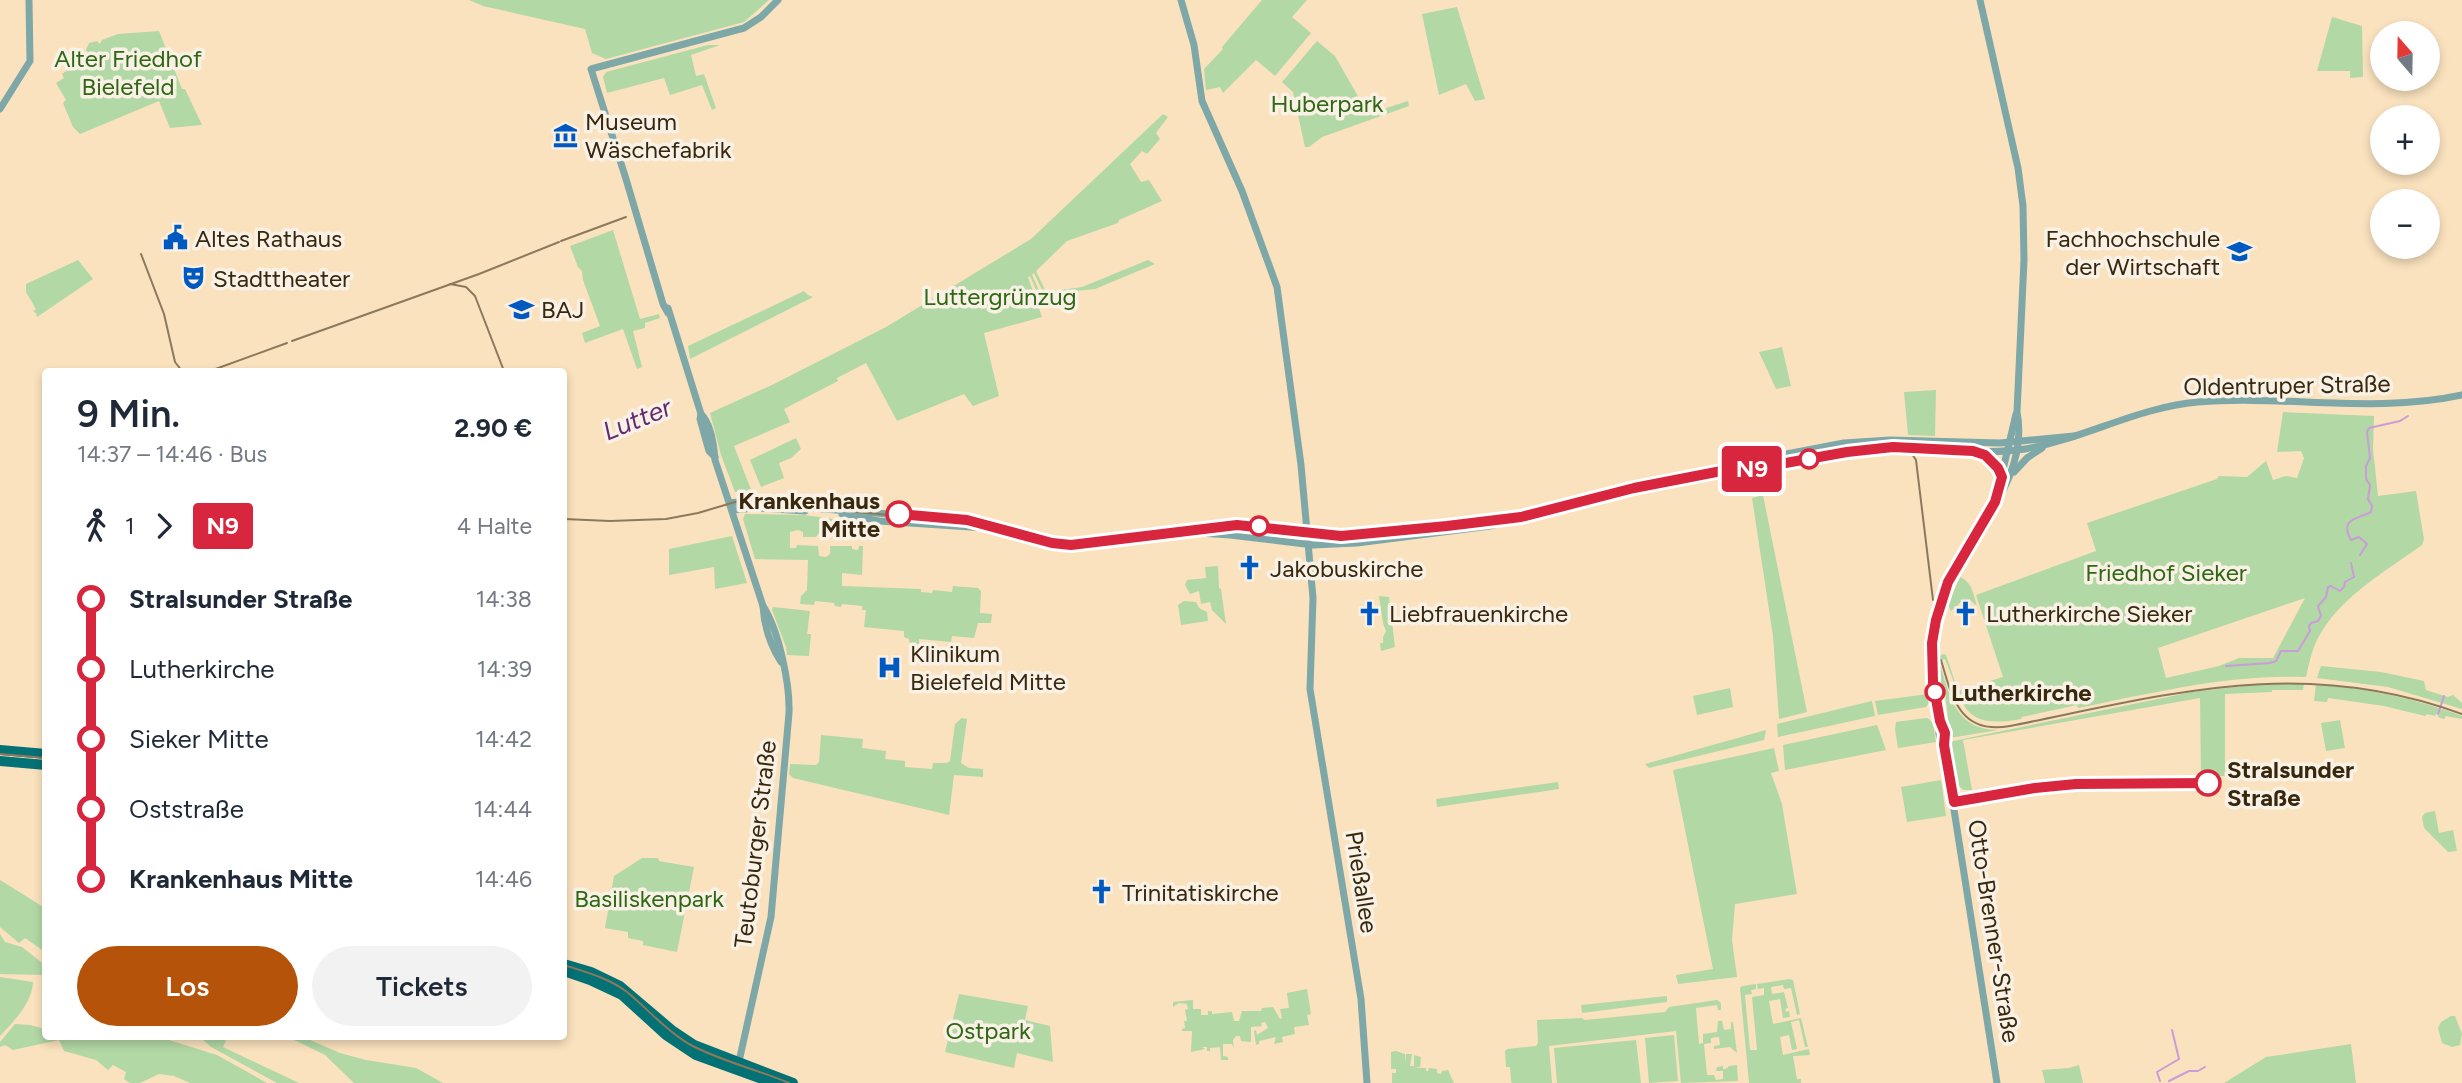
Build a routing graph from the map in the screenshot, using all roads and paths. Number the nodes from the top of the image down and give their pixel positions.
1 (29, 0) edge
2 (778, 0) edge
3 (1181, 0) edge
4 (1980, 0) edge
5 (2, 103) edge
6 (0, 109) edge
7 (2462, 395) edge
8 (2074, 436) junction
9 (2049, 444) junction
10 (2013, 446) junction
11 (1973, 451) junction
12 (1742, 467) junction
13 (2006, 478) junction
14 (731, 507) junction
15 (1521, 517) junction
16 (1307, 532) junction
17 (1184, 533) junction
18 (1308, 545) junction
19 (0, 751) edge
20 (42, 754) edge
21 (0, 761) edge
22 (42, 765) edge
23 (567, 965) edge
24 (567, 972) edge
25 (738, 1066) junction
26 (773, 1083) edge
27 (793, 1083) edge
28 (1367, 1083) edge
29 (1997, 1083) edge

1 - 5 street
2 - 14 street, Teutoburger Straße
3 - 16 street, Prießallee
4 - 10 street, Otto-Brenner-Straße
5 - 6 street
7 - 8 street, Oldentruper Straße
8 - 9 street, Oldentruper Straße
8 - 10 street, Oldentruper Straße
9 - 10 street, Oldentruper Straße
9 - 13 street
10 - 11 street, Oldentruper Straße
10 - 12 street, Oldentruper Straße
10 - 13 street, Otto-Brenner-Straße
11 - 12 street, Oldentruper Straße
11 - 13 street
12 - 15 street, Oldentruper Straße
13 - 29 street, Otto-Brenner-Straße
14 - 17 street
14 - 25 street, Teutoburger Straße
15 - 16 street, Oldentruper Straße
15 - 18 street, Oldentruper Straße
16 - 17 street, Oldentruper Straße
16 - 18 street, Prießallee
17 - 18 street, Oldentruper Straße
18 - 28 street, Prießallee
19 - 20 main road
21 - 22 main road
23 - 25 main road
24 - 25 main road
25 - 26 main road
25 - 27 main road

